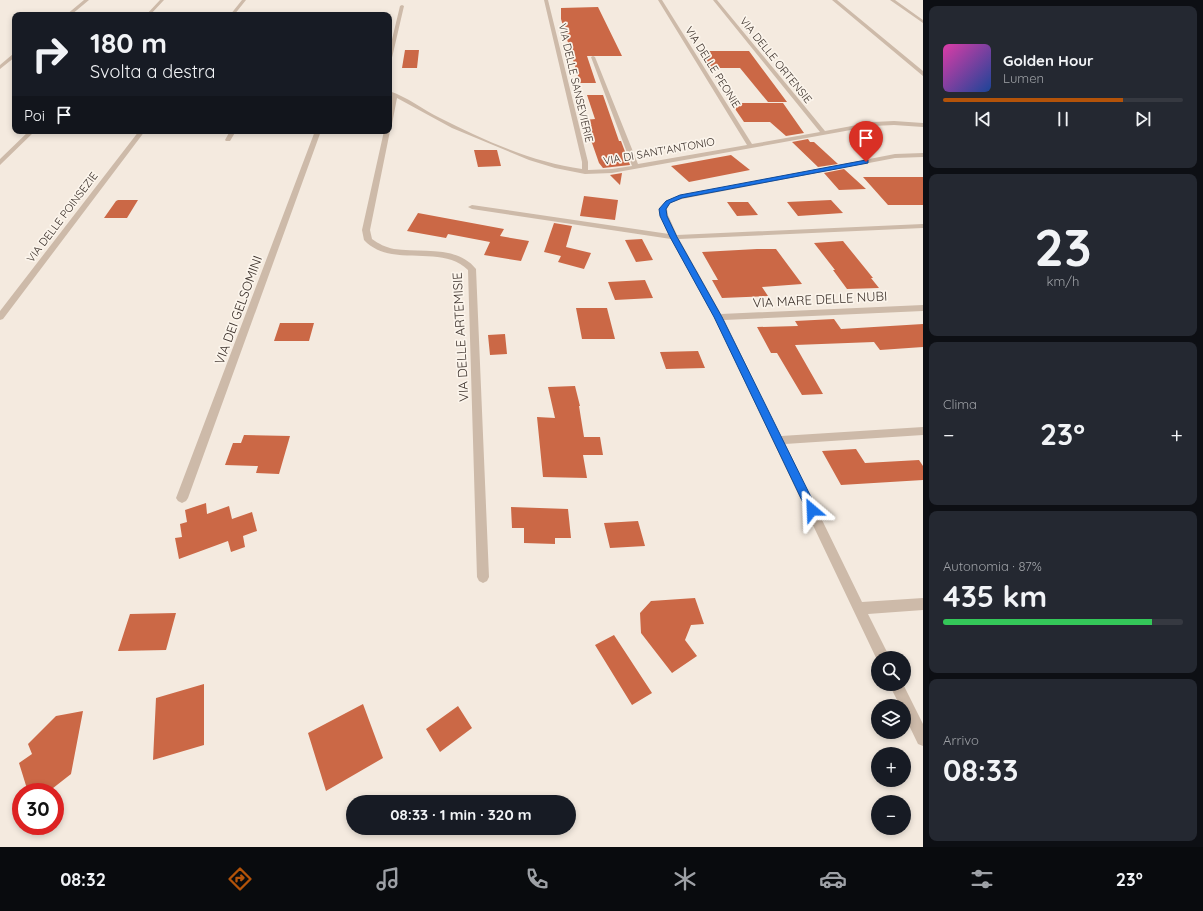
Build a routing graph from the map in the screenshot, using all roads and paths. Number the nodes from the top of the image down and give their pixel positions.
1 (87, 0) edge
2 (162, 0) edge
3 (244, 0) edge
4 (546, 0) edge
5 (660, 0) edge
6 (715, 0) edge
7 (834, 0) edge
8 (892, 0) edge
9 (402, 6) dead end
10 (72, 12) edge
11 (151, 12) edge
12 (234, 12) edge
13 (923, 22) edge
14 (392, 49) edge
15 (593, 56) dead end
16 (12, 57) edge
17 (0, 67) edge
18 (923, 74) edge
19 (392, 94) edge
20 (923, 125) edge
21 (823, 132) junction
22 (29, 134) edge
23 (140, 134) edge
24 (231, 134) edge
25 (317, 134) edge
26 (386, 134) edge
27 (228, 140) dead end
28 (750, 145) junction
29 (923, 155) edge
30 (0, 163) edge
31 (635, 166) junction
32 (585, 172) junction
33 (472, 207) dead end
34 (923, 226) edge
35 (674, 237) junction
36 (923, 308) edge
37 (0, 317) edge
38 (718, 317) junction
39 (923, 431) edge
40 (778, 440) junction
41 (182, 498) dead end
42 (483, 577) dead end
43 (923, 604) edge
44 (859, 608) junction
45 (880, 651) edge
46 (899, 691) edge
47 (923, 739) edge

1 - 10 street
2 - 11 street
3 - 12 street
4 - 32 street, VIA DELLE SANSEVIERIE
5 - 28 street, VIA DELLE PEONIE
6 - 21 street, VIA DELLE ORTENSIE
7 - 18 street
8 - 13 street
9 - 14 street
15 - 31 street
16 - 17 street
19 - 32 street, VIA DI SANT'ANTONIO
20 - 21 street, VIA DI SANT'ANTONIO
21 - 28 street, VIA DI SANT'ANTONIO
22 - 30 street
23 - 37 street, VIA DELLE POINSEZIE
24 - 27 street
25 - 41 street, VIA DEI GELSOMINI
26 - 42 street, VIA DELLE ARTEMISIE
28 - 31 street, VIA DI SANT'ANTONIO
29 - 35 street
31 - 32 street, VIA DI SANT'ANTONIO
33 - 35 street
34 - 35 street
35 - 38 street
36 - 38 street, VIA MARE DELLE NUBI
38 - 40 street
39 - 40 street
40 - 44 street
43 - 44 street
44 - 45 street
46 - 47 street

